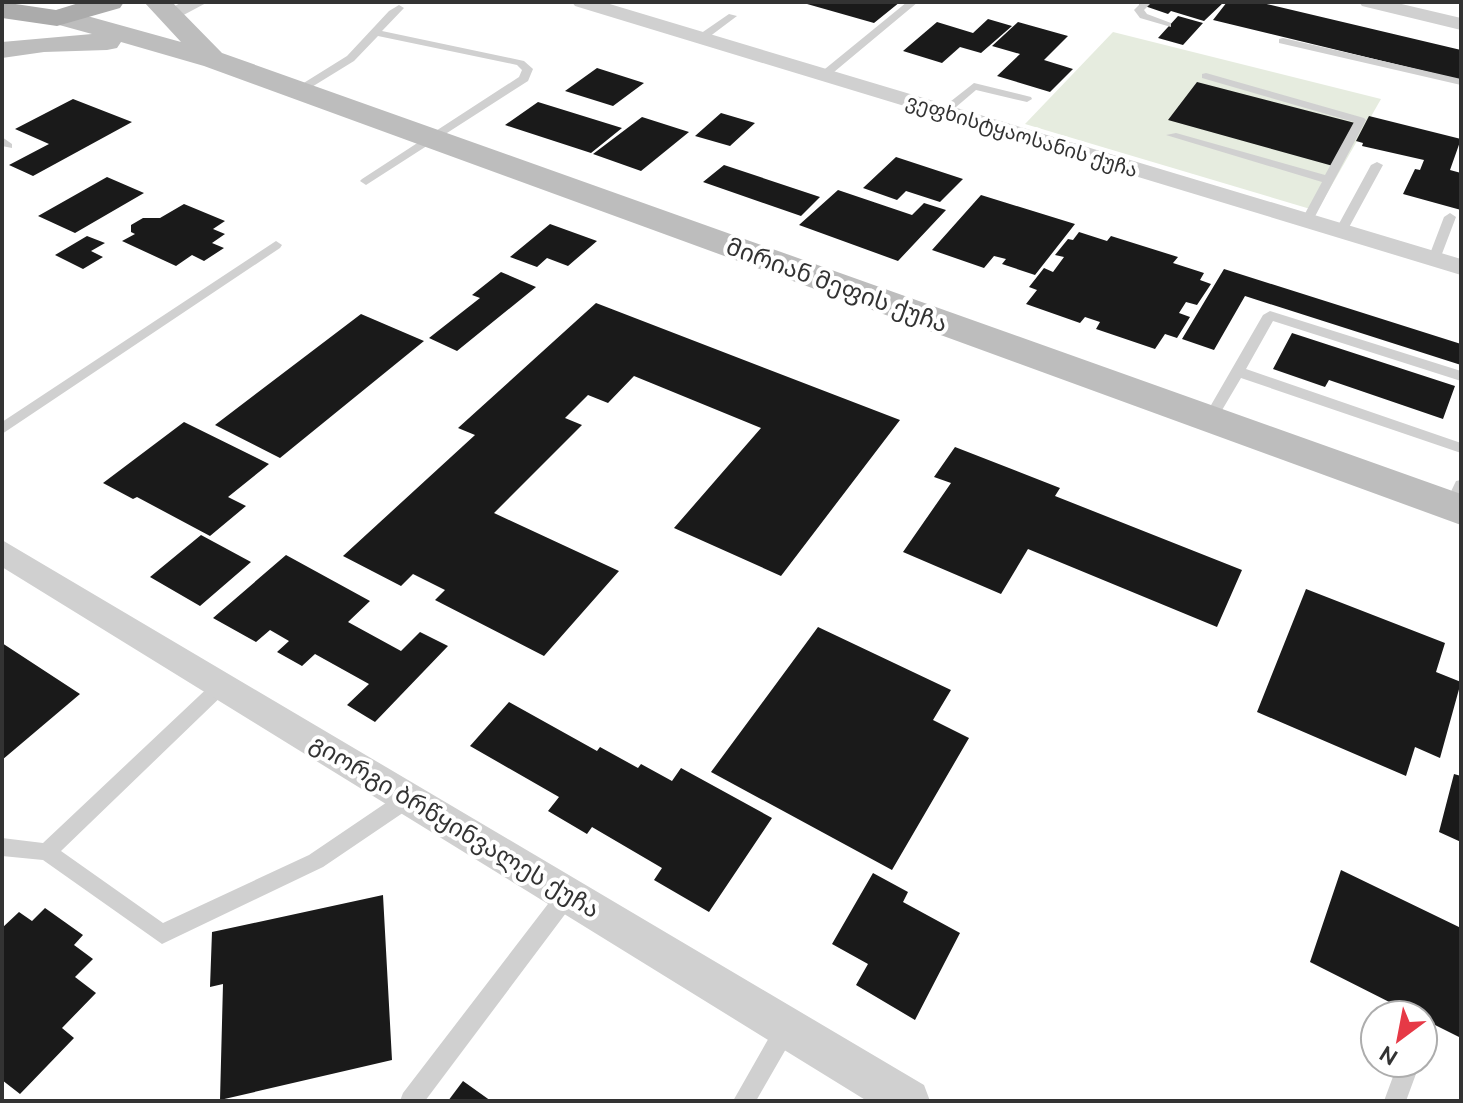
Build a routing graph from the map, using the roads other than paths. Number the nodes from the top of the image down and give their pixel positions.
1 (111, 2) edge
2 (198, 2) edge
3 (582, 2) edge
4 (913, 2) edge
5 (1147, 2) edge
6 (1369, 2) edge
7 (1413, 7) edge
8 (163, 8) edge
9 (399, 8) dead end
10 (2, 10) edge
11 (732, 16) dead end
12 (60, 18) junction
13 (1461, 24) edge
14 (1167, 25) dead end
15 (377, 33) junction
16 (2, 36) edge
17 (701, 38) junction
18 (1283, 41) dead end
19 (171, 46) junction
20 (2, 50) edge
21 (214, 60) junction
22 (824, 75) junction
23 (1206, 76) dead end
24 (1461, 82) edge
25 (298, 91) junction
26 (1027, 99) dead end
27 (945, 111) junction
28 (1172, 135) dead end
29 (433, 139) junction
30 (1377, 165) dead end
31 (1329, 180) junction
32 (366, 181) dead end
33 (1450, 217) dead end
34 (1307, 221) junction
35 (1341, 231) junction
36 (276, 245) dead end
37 (1434, 259) junction
38 (1461, 267) edge
39 (1239, 372) junction
40 (1461, 376) edge
41 (1210, 419) junction
42 (2, 429) edge
43 (1461, 448) edge
44 (1458, 500) edge
45 (2, 552) edge
46 (222, 685) junction
47 (409, 798) junction
48 (2, 847) edge
49 (47, 852) junction
50 (568, 894) junction
51 (787, 1028) junction
52 (1403, 1079) edge
53 (411, 1101) edge
54 (744, 1101) edge
55 (908, 1101) edge
56 (1395, 1101) edge

1 - 12 main road
2 - 8 street
3 - 17 street, ვეფხისტყაოსანის ქუჩა
4 - 22 lane
5 - 14 lane
6 - 7 street
7 - 13 street
8 - 21 main road, მირიან მეფის ქუჩა
9 - 15 lane
10 - 12 main road
11 - 17 lane
12 - 16 main road
12 - 19 main road, მირიან მეფის ქუჩა
15 - 25 lane
15 - 29 lane
17 - 22 street, ვეფხისტყაოსანის ქუჩა
18 - 24 lane
19 - 20 main road
19 - 21 main road, მირიან მეფის ქუჩა
21 - 25 main road, მირიან მეფის ქუჩა
22 - 27 street, ვეფხისტყაოსანის ქუჩა
23 - 31 lane
25 - 29 main road, მირიან მეფის ქუჩა
26 - 27 lane
27 - 34 street, ვეფხისტყაოსანის ქუჩა
28 - 31 lane
29 - 32 lane
29 - 41 main road, მირიან მეფის ქუჩა
30 - 35 lane
31 - 34 lane
33 - 37 lane
34 - 35 street, ვეფხისტყაოსანის ქუჩა
35 - 37 street, ვეფხისტყაოსანის ქუჩა
36 - 42 lane
37 - 38 street, ვეფხისტყაოსანის ქუჩა
39 - 40 lane
39 - 41 lane
39 - 43 lane
41 - 44 main road, მირიან მეფის ქუჩა
45 - 46 street, გიორგი ბრწყინვალეს ქუჩა
46 - 47 street, გიორგი ბრწყინვალეს ქუჩა
46 - 49 lane
47 - 49 lane
47 - 50 street, გიორგი ბრწყინვალეს ქუჩა
48 - 49 lane
50 - 51 street, გიორგი ბრწყინვალეს ქუჩა
50 - 53 lane
51 - 54 lane
51 - 55 street, გიორგი ბრწყინვალეს ქუჩა
52 - 56 lane

